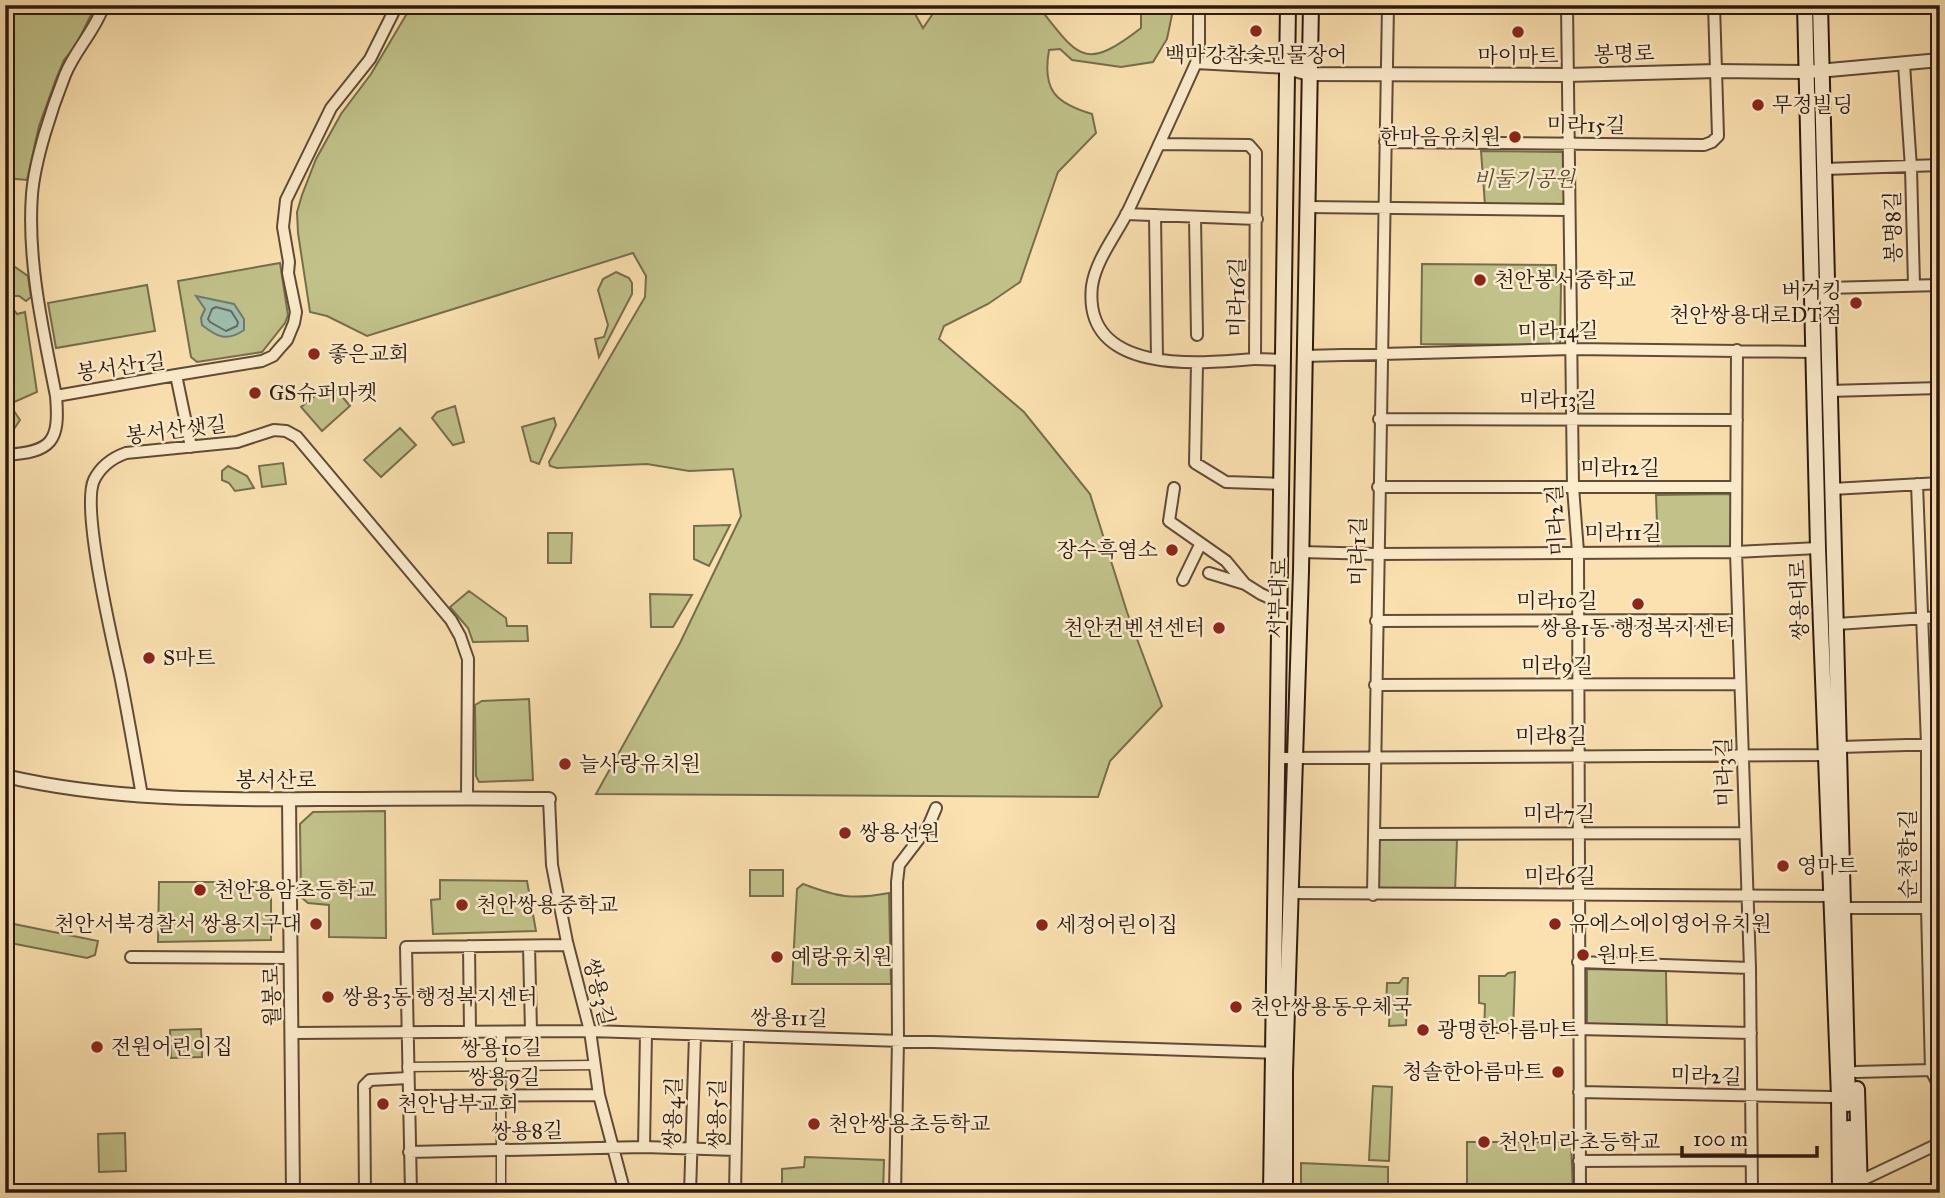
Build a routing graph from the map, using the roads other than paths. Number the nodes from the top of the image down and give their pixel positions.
1 (104, 5) edge
2 (397, 5) edge
3 (1199, 5) edge
4 (1288, 5) edge
5 (1311, 5) edge
6 (1388, 5) edge
7 (1567, 5) edge
8 (1714, 5) edge
9 (1805, 5) edge
10 (1820, 5) edge
11 (1940, 60) edge
12 (1196, 63) junction
13 (1905, 64) junction
14 (1287, 68) junction
15 (1717, 71) junction
16 (1814, 71) junction
17 (1309, 74) junction
18 (1385, 74) junction
19 (1567, 75) junction
20 (1385, 142) junction
21 (1159, 144) junction
22 (1568, 144) junction
23 (1940, 165) edge
24 (1911, 168) junction
25 (1825, 169) junction
26 (1382, 206) junction
27 (1307, 207) junction
28 (1569, 210) junction
29 (1126, 214) junction
30 (1155, 215) junction
31 (1195, 218) junction
32 (1256, 219) junction
33 (1913, 285) junction
34 (1940, 285) edge
35 (1827, 288) junction
36 (1197, 335) dead end
37 (1572, 349) junction
38 (1737, 350) junction
39 (1813, 352) junction
40 (1380, 354) junction
41 (1304, 356) junction
42 (1157, 359) junction
43 (1255, 359) junction
44 (1284, 360) junction
45 (1197, 364) junction
46 (176, 375) junction
47 (1940, 388) edge
48 (1828, 391) junction
49 (56, 396) junction
50 (1379, 419) junction
51 (1572, 419) junction
52 (1737, 420) junction
53 (191, 447) junction
54 (5, 455) edge
55 (1940, 483) edge
56 (1283, 484) junction
57 (1917, 484) junction
58 (1378, 487) junction
59 (1573, 487) junction
60 (1736, 487) junction
61 (1174, 488) dead end
62 (1832, 489) junction
63 (1200, 545) junction
64 (1818, 548) junction
65 (1301, 552) junction
66 (1578, 552) junction
67 (1736, 552) junction
68 (1377, 554) junction
69 (1209, 573) dead end
70 (1183, 580) dead end
71 (1245, 583) junction
72 (1281, 603) junction
73 (1940, 617) edge
74 (1921, 618) junction
75 (1578, 620) junction
76 (1738, 620) junction
77 (1376, 621) junction
78 (1837, 624) junction
79 (1740, 684) junction
80 (1375, 685) junction
81 (1578, 685) junction
82 (1927, 744) junction
83 (1940, 744) edge
84 (1840, 747) junction
85 (1579, 755) junction
86 (1825, 755) junction
87 (1375, 756) junction
88 (1743, 756) junction
89 (1278, 758) junction
90 (1294, 758) junction
91 (5, 779) edge
92 (142, 796) junction
93 (467, 798) junction
94 (549, 800) junction
95 (289, 801) junction
96 (936, 808) dead end
97 (1579, 833) junction
98 (1374, 834) junction
99 (1744, 834) junction
100 (1290, 894) junction
101 (1746, 894) junction
102 (1373, 895) junction
103 (1579, 895) junction
104 (1831, 896) junction
105 (1845, 908) junction
106 (1927, 908) junction
107 (1940, 908) edge
108 (1833, 941) junction
109 (568, 945) junction
110 (469, 946) junction
111 (529, 946) junction
112 (131, 957) dead end
113 (291, 958) junction
114 (1846, 959) junction
115 (1578, 962) junction
116 (1750, 968) junction
117 (1578, 1029) junction
118 (470, 1031) junction
119 (501, 1031) junction
120 (531, 1031) junction
121 (590, 1031) junction
122 (408, 1032) junction
123 (292, 1033) junction
124 (1751, 1033) junction
125 (646, 1034) junction
126 (695, 1035) junction
127 (738, 1036) junction
128 (898, 1040) junction
129 (1280, 1053) junction
130 (595, 1065) junction
131 (502, 1066) junction
132 (1935, 1067) edge
133 (1856, 1072) junction
134 (408, 1073) junction
135 (1940, 1088) edge
136 (1579, 1092) junction
137 (599, 1095) junction
138 (408, 1097) junction
139 (502, 1097) junction
140 (1750, 1097) junction
141 (1831, 1097) junction
142 (1940, 1143) edge
143 (644, 1147) junction
144 (691, 1149) junction
145 (614, 1150) junction
146 (736, 1150) junction
147 (501, 1151) junction
148 (410, 1152) junction
149 (1751, 1160) junction
150 (1579, 1161) junction
151 (1860, 1187) edge
152 (293, 1193) edge
153 (365, 1193) edge
154 (411, 1193) edge
155 (501, 1193) edge
156 (627, 1193) edge
157 (667, 1193) edge
158 (690, 1193) edge
159 (736, 1193) edge
160 (895, 1193) edge
161 (1271, 1193) edge
162 (1285, 1193) edge
163 (1580, 1193) edge
164 (1752, 1193) edge
165 (1833, 1193) edge
166 (1840, 1193) edge
167 (1850, 1193) edge

1 - 49 street
2 - 46 street
3 - 12 street, 미라16길
4 - 14 main road, 서부대로
5 - 17 main road, 서부대로
6 - 18 street, 미라1길
7 - 19 street, 미라2길
8 - 15 street, 미라15길
9 - 16 main road, 쌍용대로
10 - 16 main road, 쌍용대로
11 - 13 street, 봉명로
12 - 14 street
12 - 21 street, 미라16길
13 - 16 street, 봉명로
13 - 24 street, 봉명8길
14 - 17 street, 봉명로
14 - 44 main road, 서부대로
15 - 16 street, 봉명로
15 - 19 street, 봉명로
15 - 22 street, 미라15길
16 - 25 main road, 쌍용대로
16 - 39 main road, 쌍용대로
17 - 18 street, 봉명로
17 - 27 main road, 서부대로
18 - 19 street, 봉명로
18 - 20 street, 미라1길
19 - 22 street, 미라2길
20 - 22 street, 미라15길
20 - 26 street, 미라1길
21 - 29 street, 미라16길
21 - 32 street, 미라16길
22 - 28 street, 미라2길
23 - 24 street, 봉명8길
24 - 25 street, 봉명8길
24 - 33 street, 봉명8길
25 - 35 main road, 쌍용대로
26 - 27 street
26 - 28 street
26 - 40 street, 미라1길
27 - 41 main road, 서부대로
28 - 37 street, 미라2길
29 - 30 street
29 - 42 street, 미라16길
30 - 31 street
30 - 42 street
31 - 32 street
31 - 36 street, 미라16길
32 - 43 street, 미라16길
33 - 34 street
33 - 35 street
35 - 48 main road, 쌍용대로
37 - 38 street, 미라14길
37 - 40 street, 미라14길
37 - 51 street, 미라2길
38 - 39 street, 미라14길
38 - 52 street, 미라3길
39 - 64 main road, 쌍용대로
40 - 41 street, 미라14길
40 - 50 street, 미라1길
41 - 65 main road, 서부대로
42 - 45 street, 미라16길
43 - 44 street
43 - 45 street, 미라16길
44 - 56 main road, 서부대로
45 - 56 street
46 - 49 street, 봉서산1길
46 - 53 street, 봉서산1길
47 - 48 street
48 - 62 main road, 쌍용대로
49 - 54 street, 봉서산1길
50 - 51 street, 미라13길
50 - 58 street, 미라1길
51 - 52 street, 미라13길
51 - 59 street, 미라2길
52 - 60 street, 미라3길
53 - 92 street, 봉서산샛길
53 - 93 street, 봉서산샛길
55 - 57 street
56 - 72 main road, 서부대로
57 - 62 street
57 - 74 street, 순천향1길
58 - 59 street, 미라12길
58 - 68 street, 미라1길
59 - 60 street, 미라12길
59 - 66 street, 미라2길
60 - 67 street, 미라3길
61 - 63 street
62 - 78 main road, 쌍용대로
63 - 70 street
63 - 71 street
64 - 67 street, 미라11길
64 - 86 main road, 쌍용대로
65 - 68 street, 미라11길
65 - 90 main road, 서부대로
66 - 67 street, 미라11길
66 - 68 street, 미라11길
66 - 75 street, 미라2길
67 - 76 street, 미라3길
68 - 77 street, 미라1길
69 - 71 street
71 - 72 street
72 - 89 main road, 서부대로
73 - 74 street
74 - 78 street, 쌍용대로
74 - 82 street, 순천향1길
75 - 76 street, 미라10길
75 - 77 street, 미라10길
75 - 81 street, 미라2길
76 - 79 street, 미라3길
77 - 80 street, 미라1길
78 - 84 main road, 쌍용대로
79 - 81 street, 미라9길
79 - 88 street, 미라3길
80 - 81 street, 미라9길
80 - 87 street, 미라1길
81 - 85 street, 미라2길
82 - 83 street
82 - 84 street
82 - 106 street, 순천향1길
84 - 86 street
84 - 105 main road, 쌍용대로
85 - 87 street, 미라8길
85 - 88 street, 미라8길
85 - 97 street, 미라2길
86 - 88 street, 미라8길
86 - 104 main road, 쌍용대로
87 - 90 street, 미라8길
87 - 98 street, 미라1길
88 - 99 street, 미라3길
89 - 90 street, 미라8길
89 - 129 main road, 서부대로
90 - 100 main road, 서부대로
91 - 92 street, 봉서산로
91 - 95 street, 봉서산로
92 - 95 street, 봉서산로
93 - 94 street, 봉서산로
93 - 95 street, 봉서산로
94 - 95 street, 봉서산로
94 - 109 street, 쌍용3길
95 - 113 street, 월봉로
96 - 128 street
97 - 98 street, 미라7길
97 - 99 street, 미라7길
97 - 103 street, 미라2길
98 - 102 street, 미라1길
99 - 101 street, 미라3길
100 - 102 street, 미라6길
100 - 129 main road, 서부대로
101 - 103 street, 미라6길
101 - 104 street, 미라6길
101 - 116 street, 미라3길
102 - 103 street, 미라6길
103 - 115 street, 미라2길
104 - 108 main road, 쌍용대로
105 - 106 street
105 - 114 main road, 쌍용대로
106 - 107 street
106 - 132 street, 순천향1길
108 - 141 main road
108 - 166 main road, 쌍용대로
109 - 111 street
109 - 121 street, 쌍용3길
110 - 111 street
110 - 118 street
110 - 122 street
111 - 120 street
112 - 113 street
113 - 123 street, 월봉로
114 - 133 main road
114 - 167 main road, 쌍용대로
115 - 116 street
115 - 117 street, 미라2길
116 - 124 street, 미라3길
117 - 124 street, 미라2길
117 - 136 street, 미라2길
118 - 119 street, 쌍용11길
118 - 122 street, 쌍용11길
119 - 120 street, 쌍용11길
119 - 131 street
120 - 121 street, 쌍용11길
121 - 125 street, 쌍용11길
121 - 130 street, 쌍용3길
122 - 123 street, 쌍용11길
122 - 134 street
123 - 152 street, 월봉로
124 - 140 street, 미라3길
125 - 126 street, 쌍용11길
125 - 143 street
126 - 127 street, 쌍용11길
126 - 144 street, 쌍용4길
127 - 128 street, 쌍용11길
127 - 146 street, 쌍용5길
128 - 129 street, 쌍용11길
128 - 160 street
129 - 161 main road, 서부대로
129 - 162 main road, 서부대로
130 - 131 street, 쌍용10길
130 - 137 street, 쌍용3길
131 - 134 street, 쌍용10길
131 - 139 street
132 - 133 street
132 - 135 street, 순천향1길
133 - 151 main road
134 - 138 street
134 - 153 street
136 - 140 street, 미라2길
136 - 150 street, 미라2길
137 - 139 street, 쌍용9길
137 - 145 street, 쌍용3길
138 - 139 street, 쌍용9길
138 - 148 street
139 - 147 street
140 - 141 street, 미라2길
140 - 149 street, 미라3길
141 - 165 main road
142 - 151 street
143 - 144 street, 쌍용8길
143 - 145 street, 쌍용8길
144 - 146 street, 쌍용8길
144 - 158 street, 쌍용4길
145 - 147 street, 쌍용8길
145 - 156 street, 쌍용3길
146 - 159 street, 쌍용5길
147 - 148 street, 쌍용8길
147 - 155 street
148 - 154 street
149 - 150 street
149 - 164 street, 미라3길
150 - 163 street, 미라2길
156 - 157 street

